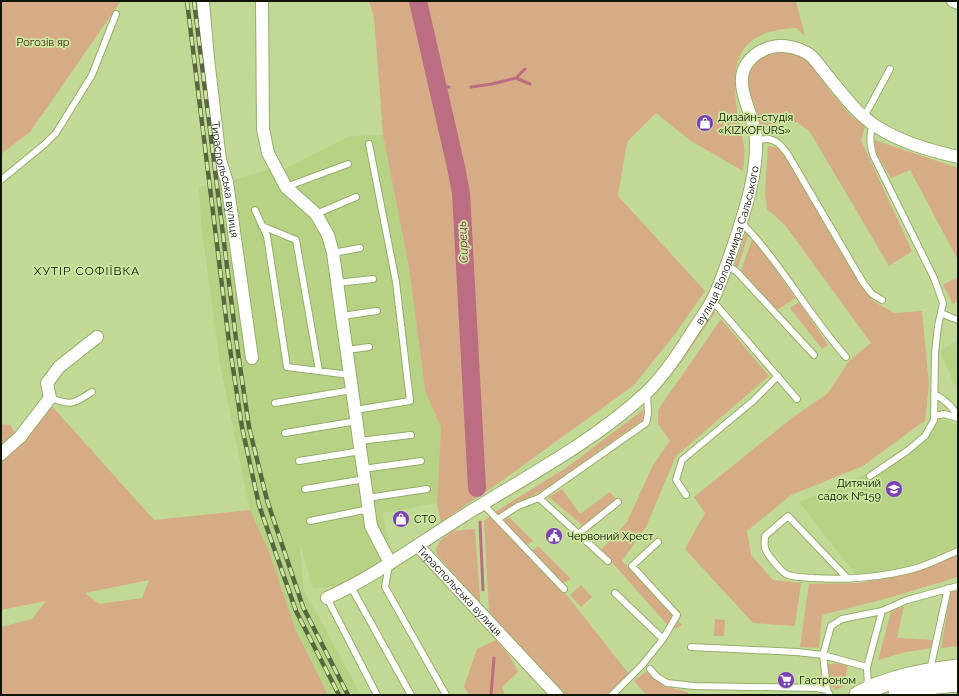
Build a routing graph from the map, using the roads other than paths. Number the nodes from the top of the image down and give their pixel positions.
1 (203, 1) edge
2 (262, 1) edge
3 (953, 1) edge
4 (958, 3) edge
5 (116, 14) dead end
6 (890, 69) dead end
7 (868, 120) junction
8 (756, 139) junction
9 (369, 144) dead end
10 (958, 157) edge
11 (348, 164) dead end
12 (1, 180) edge
13 (286, 187) junction
14 (356, 197) dead end
15 (255, 210) dead end
16 (316, 214) junction
17 (741, 222) junction
18 (262, 226) junction
19 (360, 248) dead end
20 (333, 253) junction
21 (727, 265) junction
22 (373, 279) dead end
23 (337, 283) junction
24 (712, 300) junction
25 (882, 300) dead end
26 (377, 311) dead end
27 (941, 313) junction
28 (342, 316) junction
29 (958, 320) edge
30 (97, 337) dead end
31 (369, 347) dead end
32 (347, 350) junction
33 (814, 355) dead end
34 (846, 357) dead end
35 (252, 358) dead end
36 (319, 371) junction
37 (350, 375) junction
38 (778, 376) junction
39 (352, 390) junction
40 (92, 392) dead end
41 (647, 392) junction
42 (934, 394) junction
43 (50, 398) junction
44 (797, 399) dead end
45 (275, 403) dead end
46 (356, 416) junction
47 (934, 416) junction
48 (958, 417) edge
49 (285, 433) dead end
50 (411, 435) dead end
51 (360, 446) junction
52 (1, 454) edge
53 (299, 461) dead end
54 (421, 461) dead end
55 (364, 474) junction
56 (870, 476) dead end
57 (305, 489) dead end
58 (427, 489) dead end
59 (686, 495) dead end
60 (539, 498) junction
61 (618, 502) dead end
62 (368, 504) junction
63 (483, 504) junction
64 (498, 519) junction
65 (310, 521) dead end
66 (578, 534) junction
67 (658, 542) dead end
68 (418, 546) junction
69 (958, 551) edge
70 (608, 561) dead end
71 (390, 563) junction
72 (848, 579) junction
73 (958, 586) edge
74 (351, 587) junction
75 (564, 588) dead end
76 (948, 588) junction
77 (615, 593) dead end
78 (327, 598) joint
79 (882, 611) junction
80 (663, 639) junction
81 (691, 647) dead end
82 (823, 655) junction
83 (868, 667) junction
84 (958, 668) edge
85 (650, 669) dead end
86 (930, 672) junction
87 (958, 683) edge
88 (829, 692) edge
89 (863, 692) edge
90 (377, 695) edge
91 (411, 695) edge
92 (446, 695) edge
93 (556, 695) edge
94 (612, 695) edge
95 (897, 695) edge

1 - 35 street, Тираспольська вулиця
2 - 13 street
3 - 4 street
5 - 12 lane
6 - 7 lane
7 - 8 street, вулиця Володимира Сальського
7 - 10 street, вулиця Володимира Сальського
7 - 27 lane
8 - 17 street, вулиця Володимира Сальського
8 - 25 lane
9 - 46 lane
11 - 13 lane
13 - 16 street
14 - 16 lane
15 - 18 lane
16 - 20 street
17 - 21 street, вулиця Володимира Сальського
17 - 34 lane
18 - 36 lane
18 - 36 lane
19 - 20 lane
20 - 23 street
21 - 24 street, вулиця Володимира Сальського
21 - 33 lane
22 - 23 lane
23 - 28 street
24 - 38 lane
24 - 41 street, вулиця Володимира Сальського
26 - 28 lane
27 - 29 lane
27 - 42 lane
28 - 32 street
30 - 43 street
31 - 32 lane
32 - 37 street
36 - 37 lane
37 - 39 street
38 - 44 lane
38 - 59 lane
39 - 45 lane
39 - 46 street
40 - 43 lane
41 - 60 lane
41 - 63 street, вулиця Володимира Сальського
42 - 47 lane
42 - 48 lane
43 - 52 street
46 - 49 lane
46 - 51 street
47 - 48 lane
47 - 56 lane
50 - 51 lane
51 - 53 lane
51 - 55 street
54 - 55 lane
55 - 57 lane
55 - 62 street
58 - 62 lane
60 - 64 lane
60 - 66 lane
61 - 66 lane
62 - 65 lane
62 - 71 street
63 - 64 lane
63 - 68 street, вулиця Володимира Сальського
64 - 75 lane
66 - 70 lane
67 - 80 lane
68 - 71 street, Тираспольська вулиця
68 - 93 street, Тираспольська вулиця
69 - 72 lane
71 - 74 street, Тираспольська вулиця
71 - 92 lane
72 - 72 lane
73 - 76 lane
74 - 78 street, Тираспольська вулиця
74 - 91 lane
76 - 79 lane
76 - 86 lane
77 - 80 lane
78 - 90 lane
79 - 82 lane
79 - 83 lane
80 - 94 lane
81 - 82 lane
82 - 83 lane
82 - 88 lane
83 - 89 lane
84 - 86 main road
85 - 88 lane
86 - 89 main road
87 - 95 main road

